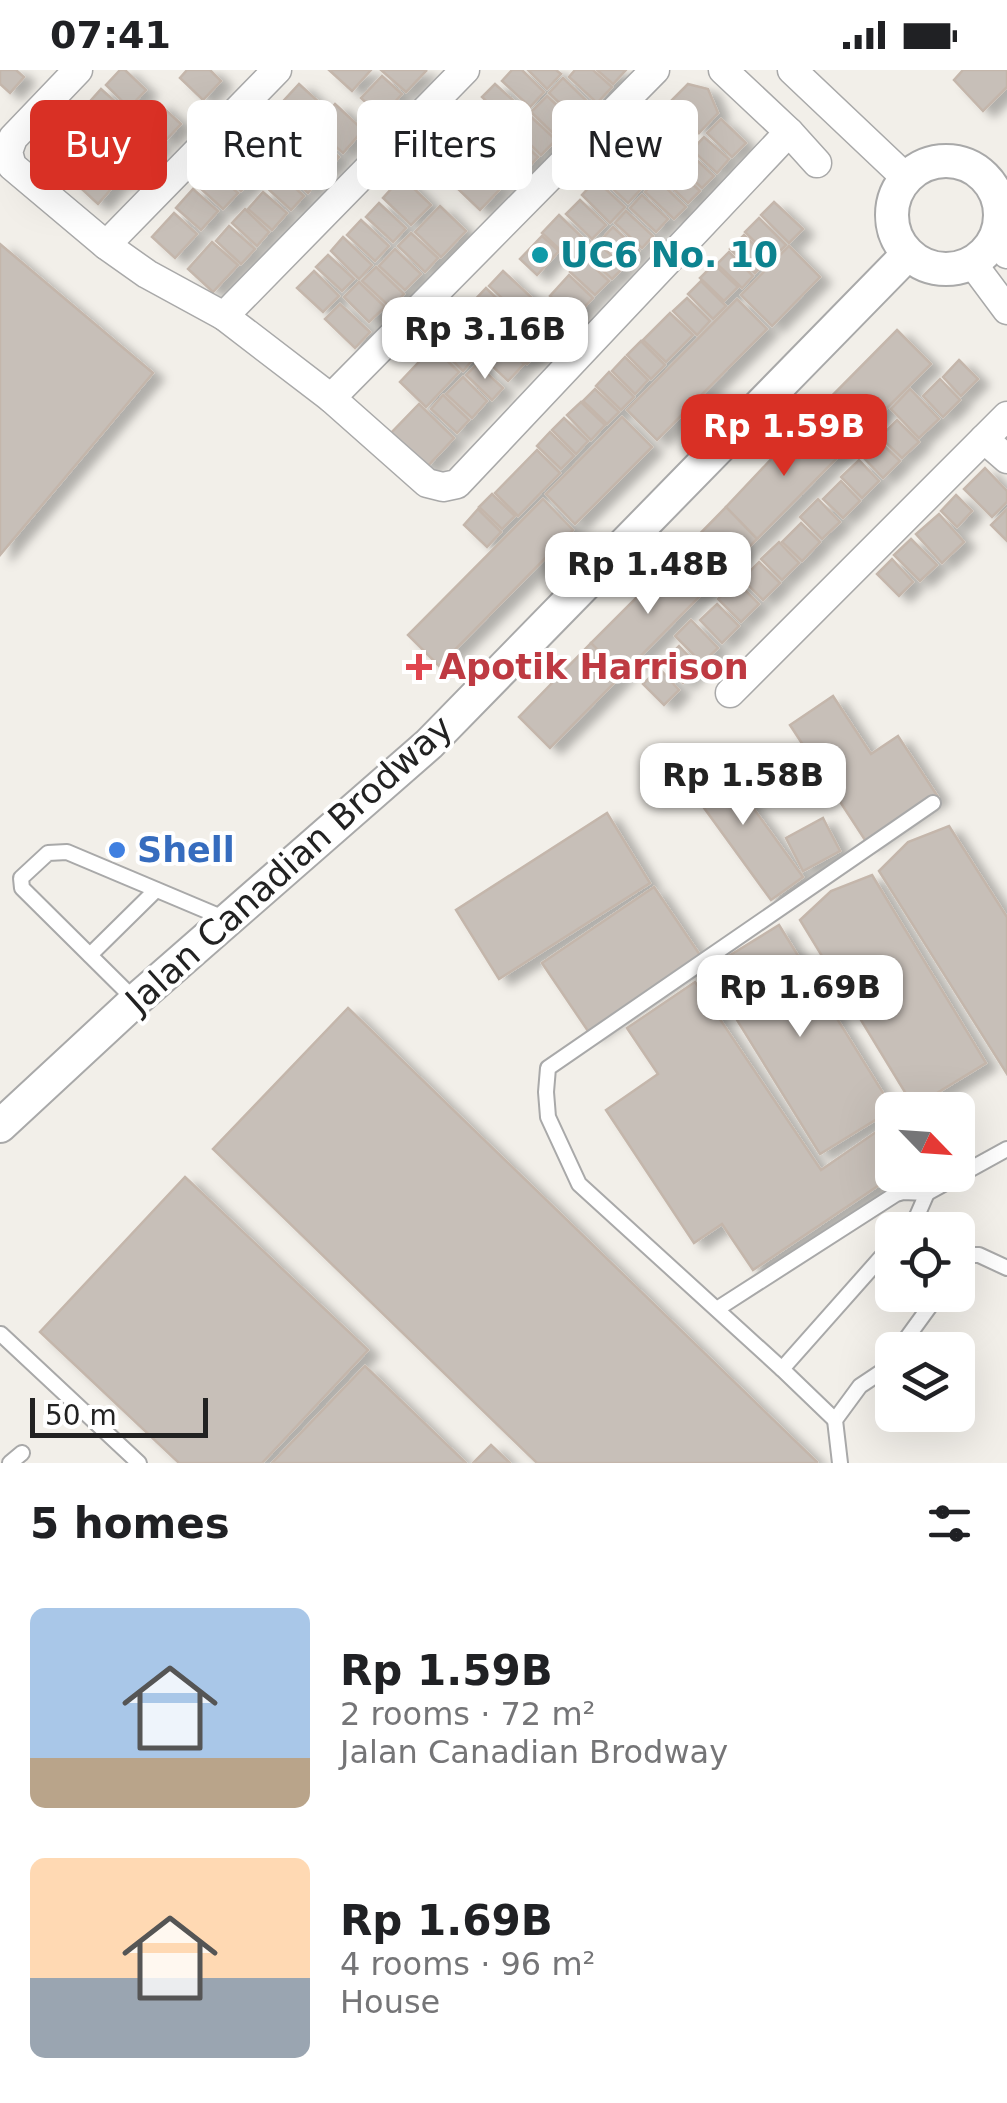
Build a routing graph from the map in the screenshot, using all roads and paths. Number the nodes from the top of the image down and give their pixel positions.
1 (78, 70) edge
2 (277, 70) edge
3 (465, 70) edge
4 (655, 70) edge
5 (723, 70) edge
6 (792, 70) edge
7 (789, 132) junction
8 (817, 163) dead end
9 (996, 164) edge
10 (906, 178) junction
11 (106, 245) junction
12 (1001, 246) edge
13 (908, 254) junction
14 (972, 263) junction
15 (1007, 310) edge
16 (224, 316) junction
17 (331, 398) junction
18 (1007, 416) edge
19 (984, 439) junction
20 (1007, 460) edge
21 (730, 692) dead end
22 (933, 803) dead end
23 (156, 890) junction
24 (229, 920) junction
25 (90, 955) junction
26 (136, 1000) junction
27 (0, 1126) edge
28 (1007, 1149) edge
29 (927, 1193) junction
30 (919, 1212) edge
31 (975, 1255) edge
32 (875, 1264) edge
33 (1007, 1268) edge
34 (716, 1309) junction
35 (1, 1334) edge
36 (782, 1369) junction
37 (875, 1376) edge
38 (835, 1420) junction
39 (139, 1463) edge
40 (840, 1463) edge

1 - 11 street
2 - 11 street
3 - 16 street
4 - 17 street
5 - 7 street
6 - 10 street
7 - 8 street
7 - 17 street
9 - 10 street
9 - 12 street
10 - 13 street
11 - 16 street
12 - 14 street
13 - 14 street
13 - 24 street, Jalan Canadian Brodway
14 - 15 street
16 - 17 street
18 - 19 street
19 - 20 street
19 - 21 street
22 - 34 lane
23 - 24 lane
23 - 25 lane
23 - 25 lane
24 - 26 street, Jalan Canadian Brodway
25 - 26 lane
26 - 27 street, Jalan Canadian Brodway
28 - 29 lane
29 - 30 lane
29 - 34 lane
31 - 33 lane
32 - 36 lane
34 - 36 lane
35 - 39 lane
36 - 38 lane
37 - 38 lane
38 - 40 lane

